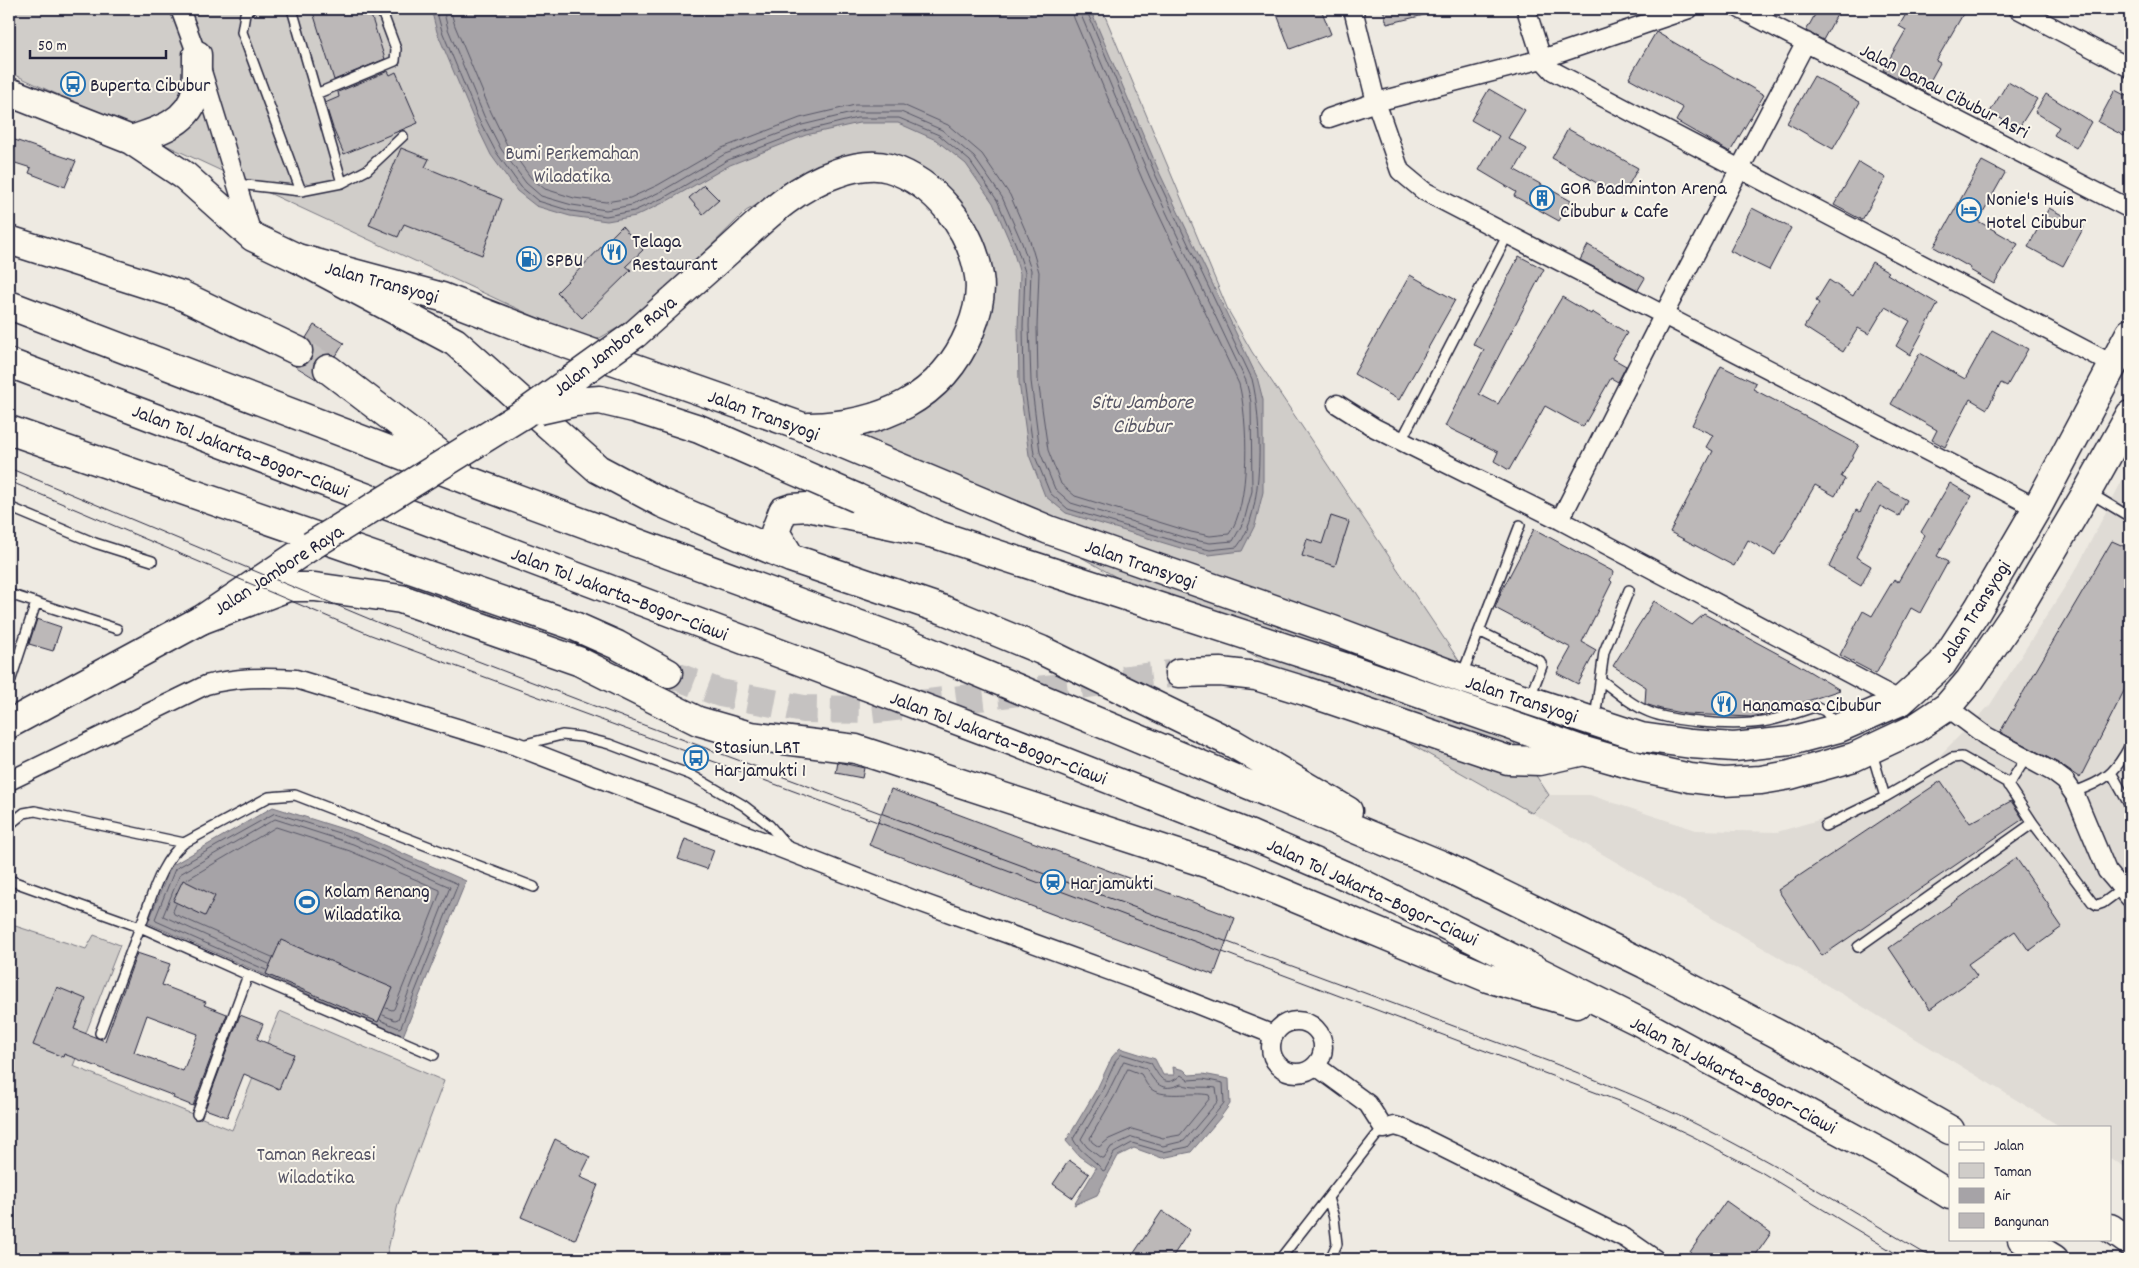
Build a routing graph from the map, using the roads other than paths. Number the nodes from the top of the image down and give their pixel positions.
1 (180, 9) edge
2 (250, 9) edge
3 (292, 9) edge
4 (381, 9) edge
5 (1352, 9) edge
6 (1526, 9) edge
7 (1689, 9) edge
8 (1740, 9) edge
9 (2018, 9) edge
10 (1806, 42) junction
11 (197, 55) junction
12 (1542, 60) junction
13 (2130, 68) edge
14 (9, 92) edge
15 (316, 94) junction
16 (1376, 102) junction
17 (1328, 118) dead end
18 (403, 136) dead end
19 (131, 140) junction
20 (1740, 169) junction
21 (342, 183) junction
22 (238, 184) junction
23 (301, 191) junction
24 (2130, 210) edge
25 (1508, 234) junction
26 (253, 237) junction
27 (9, 240) edge
28 (297, 258) junction
29 (9, 305) edge
30 (1664, 314) junction
31 (2130, 333) edge
32 (298, 351) tunnel mouth
33 (9, 363) edge
34 (2114, 365) junction
35 (328, 369) tunnel mouth
36 (1337, 404) dead end
37 (525, 413) junction
38 (2130, 415) edge
39 (803, 427) junction
40 (9, 430) edge
41 (1401, 441) junction
42 (483, 486) junction
43 (2088, 492) junction
44 (9, 507) edge
45 (2037, 508) junction
46 (2130, 517) edge
47 (1560, 520) junction
48 (1520, 525) dead end
49 (935, 534) junction
50 (791, 558) junction
51 (152, 561) dead end
52 (1629, 590) dead end
53 (9, 594) edge
54 (36, 603) junction
55 (201, 620) junction
56 (117, 629) dead end
57 (1479, 631) junction
58 (1353, 639) junction
59 (1344, 667) junction
60 (668, 673) tunnel mouth
61 (1179, 673) tunnel mouth
62 (1460, 678) junction
63 (1601, 680) junction
64 (9, 686) edge
65 (1529, 700) junction
66 (1901, 701) junction
67 (1946, 707) junction
68 (1595, 721) junction
69 (9, 724) edge
70 (1839, 728) junction
71 (2130, 745) edge
72 (516, 746) junction
73 (1871, 750) junction
74 (1584, 751) junction
75 (2026, 758) junction
76 (2112, 774) junction
77 (9, 781) edge
78 (2008, 786) junction
79 (2074, 792) junction
80 (1885, 797) junction
81 (2130, 806) edge
82 (2033, 823) junction
83 (9, 825) edge
84 (1825, 826) dead end
85 (184, 843) junction
86 (794, 854) junction
87 (1444, 866) junction
88 (9, 880) edge
89 (534, 887) dead end
90 (2126, 894) edge
91 (140, 927) junction
92 (1858, 947) dead end
93 (248, 975) junction
94 (1638, 1021) junction
95 (100, 1033) dead end
96 (1274, 1035) junction
97 (434, 1056) dead end
98 (1316, 1066) junction
99 (197, 1114) dead end
100 (1384, 1128) junction
101 (1949, 1129) edge
102 (1949, 1194) edge
103 (1328, 1198) junction
104 (2112, 1229) edge
105 (2024, 1240) edge
106 (2130, 1242) edge
107 (1280, 1259) edge
108 (1330, 1259) edge
109 (1654, 1259) edge
110 (2054, 1259) edge

1 - 11 street
2 - 23 lane
3 - 15 lane
4 - 15 lane
5 - 16 street
6 - 12 street
7 - 12 street
8 - 10 street, Jalan Danau Cibubur Asri
9 - 13 street
10 - 20 street
10 - 24 street, Jalan Danau Cibubur Asri
11 - 19 highway
11 - 22 street
12 - 16 street
12 - 20 street
14 - 19 highway, Jalan Transyogi
15 - 21 lane
16 - 17 street
16 - 25 street
18 - 21 lane
19 - 26 highway, Jalan Transyogi
20 - 30 street
20 - 34 street
21 - 23 lane
22 - 23 lane
22 - 26 street
25 - 30 street
25 - 41 lane
26 - 28 highway, Jalan Transyogi
27 - 32 highway
28 - 39 highway, Jalan Transyogi
28 - 50 highway
29 - 42 highway
30 - 45 street
30 - 47 street
31 - 34 highway, Jalan Transyogi
33 - 94 highway, Jalan Tol Jakarta–Bogor–Ciawi
34 - 45 highway, Jalan Transyogi
35 - 42 highway
36 - 41 street
37 - 39 highway, Jalan Jambore Raya, bridge
37 - 49 highway, Jalan Transyogi, bridge
37 - 55 highway, Jalan Jambore Raya, bridge
38 - 43 highway, Jalan Transyogi
39 - 58 highway, Jalan Transyogi
40 - 60 highway
41 - 47 street
42 - 87 highway
43 - 46 lane
43 - 67 highway, Jalan Transyogi
44 - 51 lane
45 - 66 highway, Jalan Transyogi
47 - 66 street
48 - 57 lane
49 - 50 highway
49 - 59 highway, Jalan Transyogi
50 - 87 highway
52 - 63 lane
53 - 54 lane
54 - 56 lane
54 - 64 lane
55 - 69 highway, Jalan Jambore Raya
55 - 94 highway
57 - 62 lane
57 - 65 lane
58 - 59 highway
58 - 62 highway, Jalan Transyogi
59 - 74 highway, Jalan Transyogi
61 - 74 highway
62 - 65 highway, Jalan Transyogi
63 - 68 lane
63 - 70 lane
65 - 68 highway, Jalan Transyogi
66 - 70 highway, Jalan Transyogi
67 - 73 highway, Jalan Transyogi
67 - 75 street
68 - 70 highway, Jalan Transyogi
71 - 76 lane
72 - 77 street
72 - 86 street
72 - 86 lane
73 - 74 highway, Jalan Transyogi
73 - 80 lane
75 - 78 lane
75 - 79 street
76 - 79 lane
76 - 81 lane
78 - 80 lane
78 - 82 lane
79 - 90 street
80 - 84 lane
82 - 90 lane
82 - 92 lane
83 - 85 lane
85 - 89 lane
85 - 91 lane
86 - 96 street
87 - 101 highway
88 - 91 lane
91 - 93 lane
91 - 95 lane
93 - 97 lane
93 - 99 lane
94 - 102 highway, Jalan Tol Jakarta–Bogor–Ciawi
96 - 98 street
96 - 98 street
98 - 100 street
100 - 103 lane
100 - 109 street
103 - 107 lane
103 - 108 lane
104 - 106 highway
105 - 110 highway

